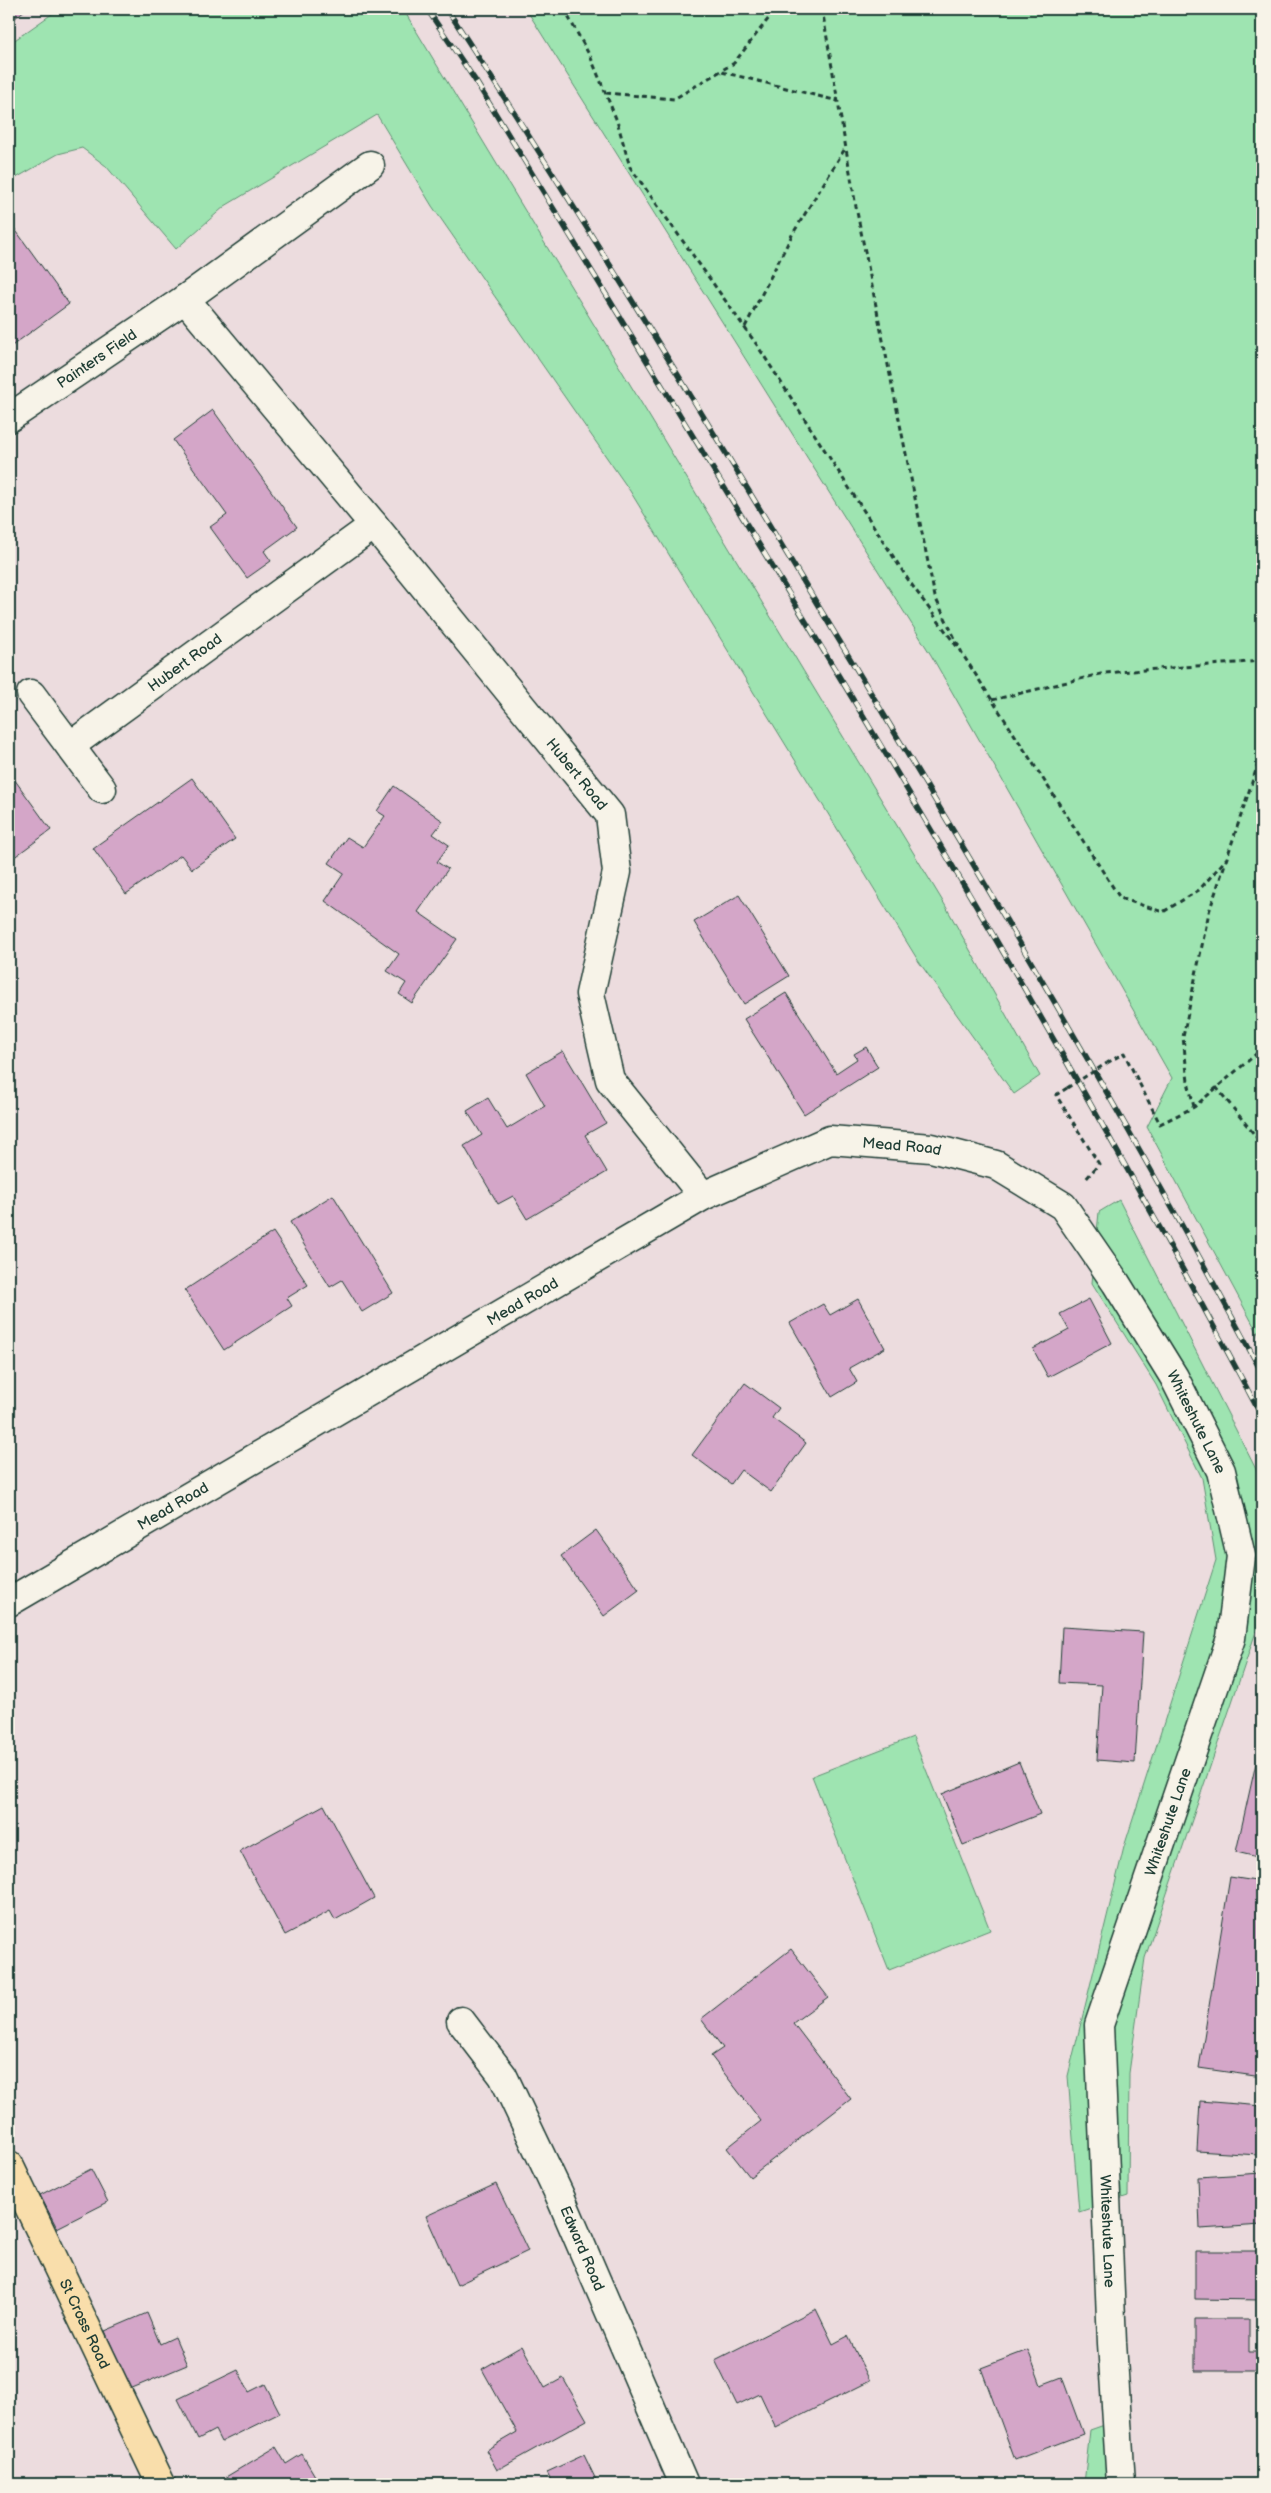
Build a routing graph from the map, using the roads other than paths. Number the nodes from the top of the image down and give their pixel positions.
1 (370, 165) dead end
2 (186, 299) junction
3 (9, 418) edge
4 (374, 525) junction
5 (31, 694) dead end
6 (70, 746) junction
7 (102, 790) dead end
8 (703, 1196) junction
9 (1063, 1206) joint
10 (9, 1602) edge
11 (461, 2022) dead end
12 (9, 2165) edge
13 (161, 2484) edge
14 (684, 2484) edge
15 (1121, 2484) edge

1 - 2 street, Painters Field
2 - 3 street, Painters Field
2 - 4 street, Hubert Road
4 - 6 street, Hubert Road
4 - 8 street, Hubert Road
5 - 6 street
6 - 7 street
8 - 9 street, Mead Road
8 - 10 street, Mead Road
9 - 15 street, Whiteshute Lane
11 - 14 street, Edward Road
12 - 13 main road, St Cross Road

